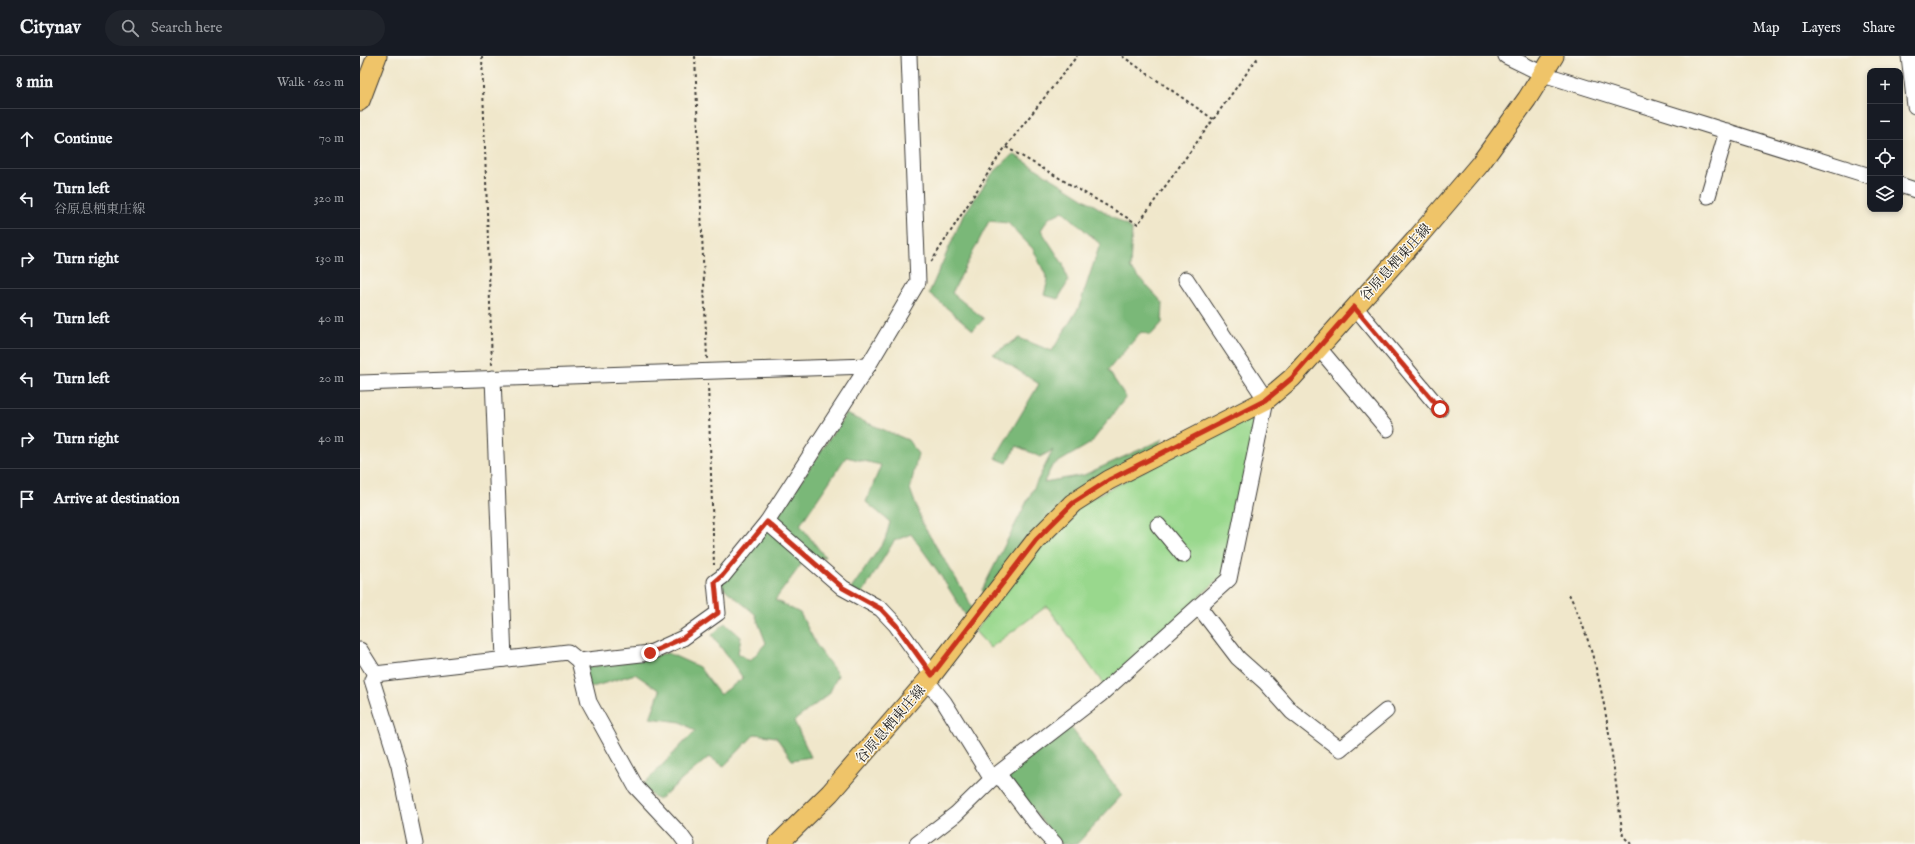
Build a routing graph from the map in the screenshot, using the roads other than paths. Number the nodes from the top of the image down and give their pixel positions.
1 (376, 56) edge
2 (909, 56) edge
3 (1506, 56) edge
4 (1554, 56) edge
5 (1909, 56) edge
6 (1543, 74) junction
7 (360, 101) edge
8 (1915, 106) edge
9 (1727, 131) junction
10 (1867, 175) edge
11 (1903, 186) edge
12 (1915, 190) edge
13 (1708, 196) dead end
14 (1186, 279) dead end
15 (1354, 307) junction
16 (1318, 347) junction
17 (868, 366) junction
18 (493, 378) junction
19 (360, 383) edge
20 (1266, 400) junction
21 (1440, 409) dead end
22 (1387, 429) dead end
23 (767, 522) junction
24 (1158, 525) dead end
25 (1183, 555) dead end
26 (1199, 607) junction
27 (360, 650) edge
28 (504, 659) junction
29 (579, 662) junction
30 (375, 674) junction
31 (929, 678) junction
32 (1386, 711) dead end
33 (996, 776) junction
34 (415, 844) edge
35 (687, 844) edge
36 (778, 844) edge
37 (917, 844) edge
38 (1055, 844) edge

1 - 7 main road
2 - 17 street
3 - 6 street
4 - 6 main road, 谷原息栖東庄線
5 - 8 street
6 - 9 street
6 - 15 main road, 谷原息栖東庄線
9 - 10 street
9 - 13 street
11 - 12 street
14 - 20 street
15 - 16 main road, 谷原息栖東庄線
15 - 21 street
16 - 20 main road, 谷原息栖東庄線
16 - 22 street
17 - 18 street
17 - 23 street
18 - 19 street
18 - 28 street
20 - 26 street
20 - 31 main road, 谷原息栖東庄線
23 - 29 street
23 - 31 street
24 - 25 street
26 - 32 street
26 - 33 street
27 - 30 street
28 - 29 street
28 - 30 street
29 - 35 street
30 - 34 street
31 - 33 street
31 - 36 main road, 谷原息栖東庄線
33 - 37 street
33 - 38 street

